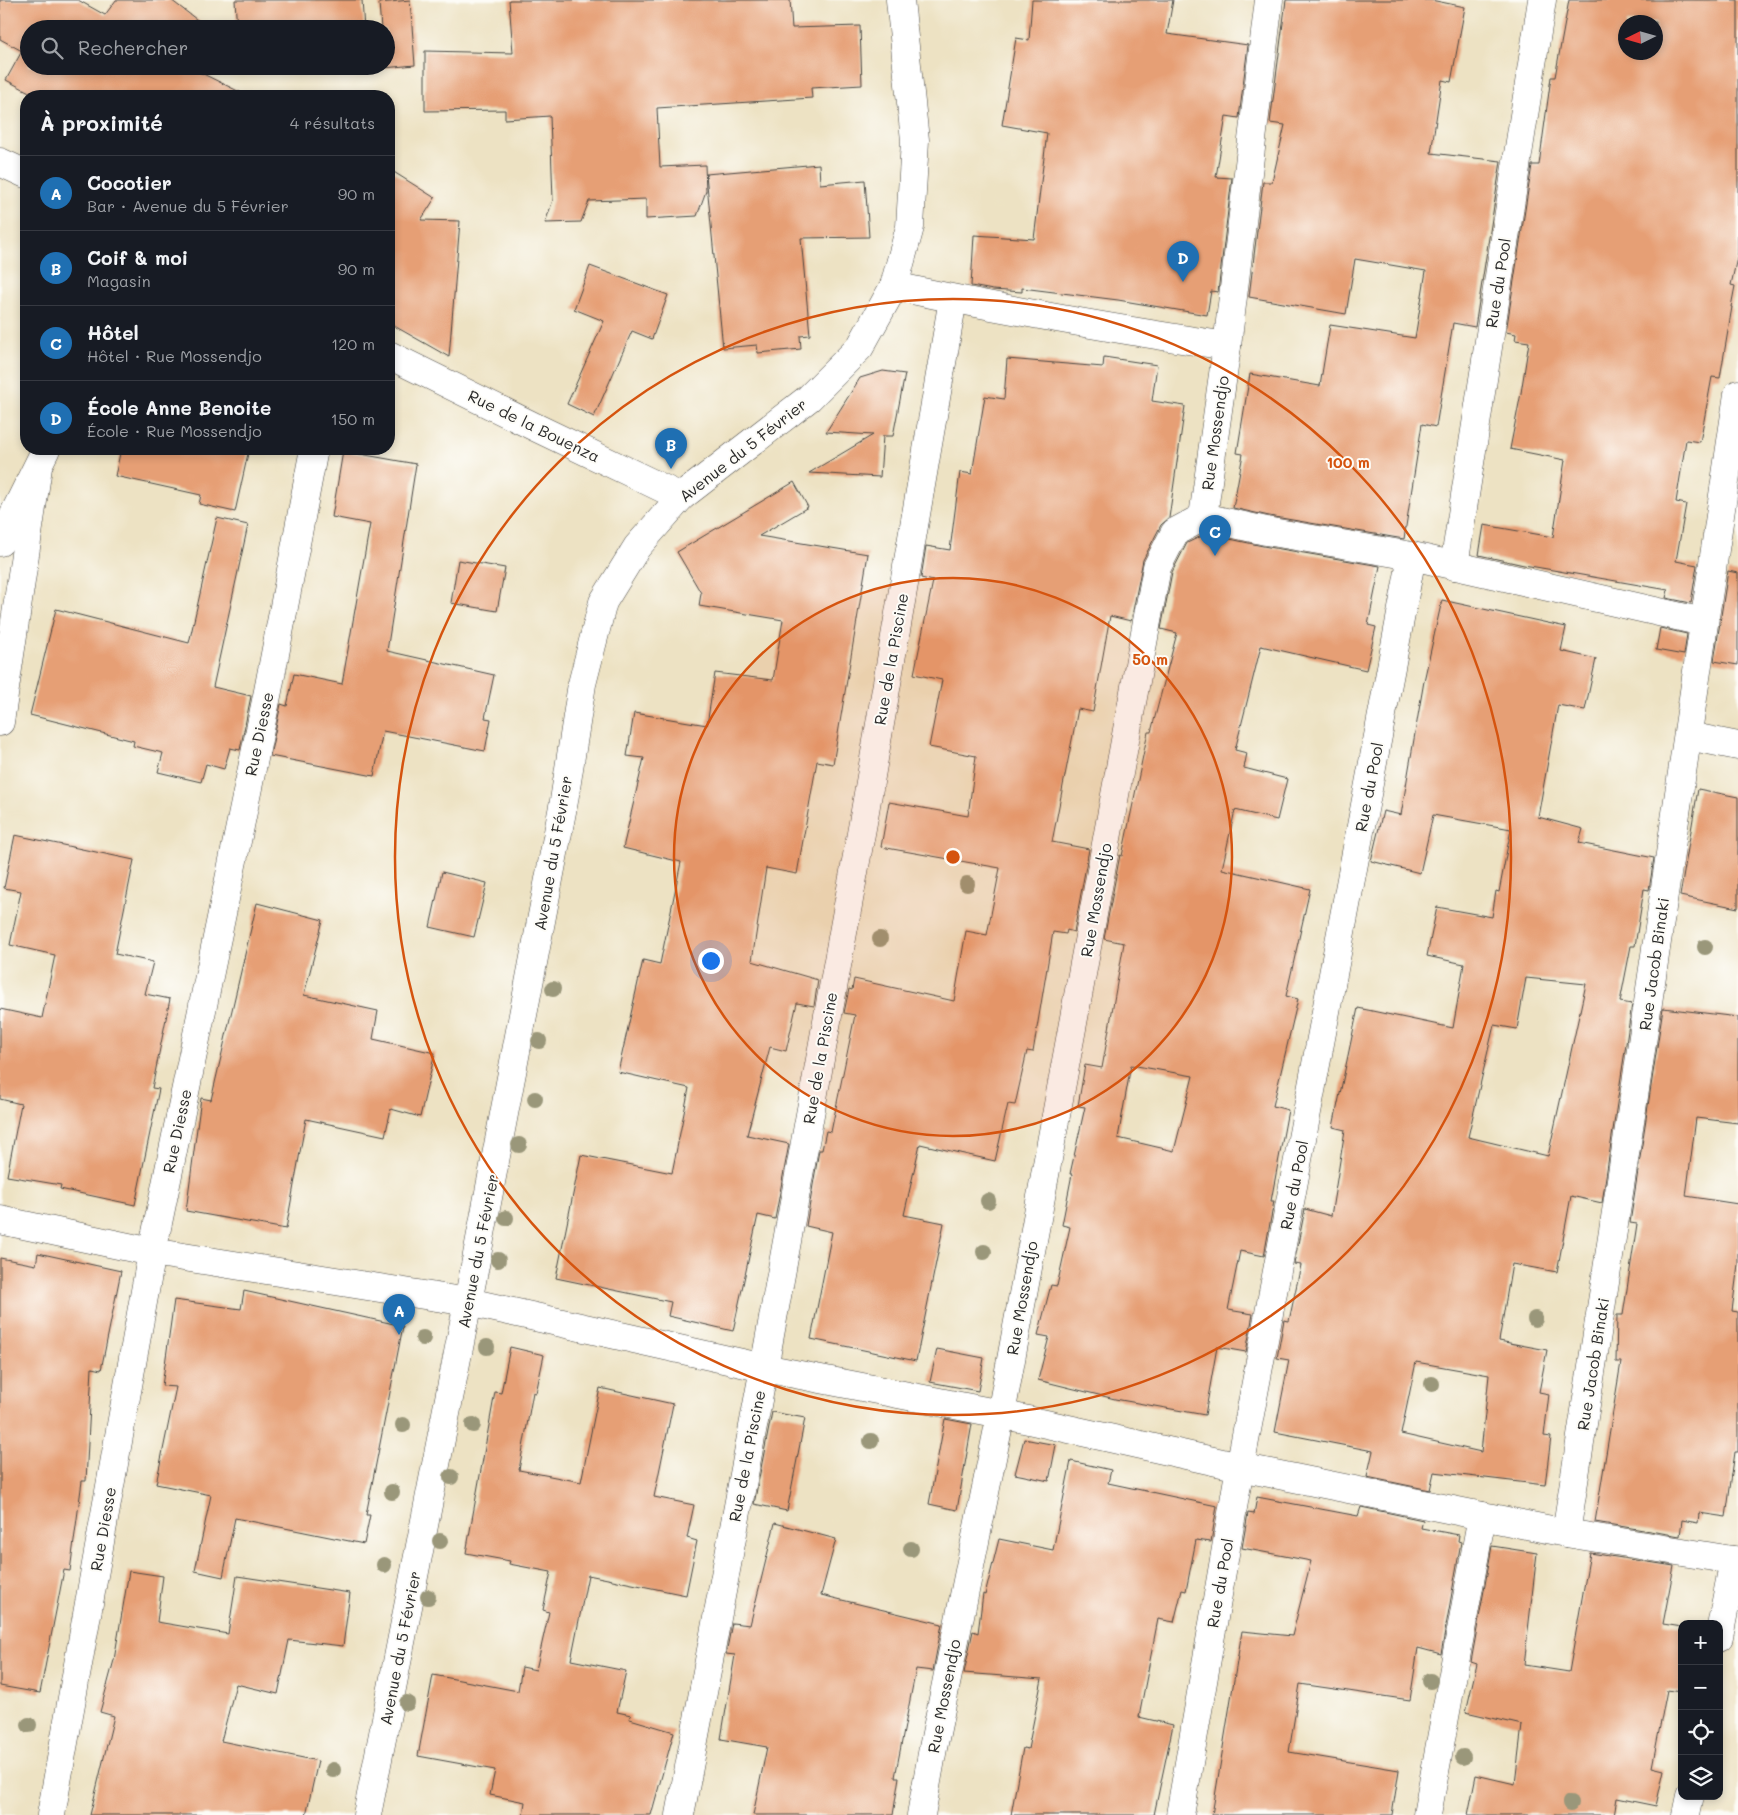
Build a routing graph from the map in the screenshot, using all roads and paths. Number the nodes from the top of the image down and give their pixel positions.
1 (900, 0) edge
2 (1269, 0) edge
3 (1542, 0) edge
4 (0, 162) edge
5 (20, 171) edge
6 (894, 286) junction
7 (952, 299) junction
8 (1227, 346) junction
9 (395, 358) edge
10 (1738, 394) edge
11 (313, 455) edge
12 (42, 458) edge
13 (681, 496) junction
14 (1203, 517) junction
15 (0, 542) edge
16 (1412, 556) junction
17 (1454, 566) junction
18 (1704, 622) junction
19 (0, 722) edge
20 (1688, 736) junction
21 (1738, 746) edge
22 (0, 1220) edge
23 (152, 1252) junction
24 (468, 1302) junction
25 (764, 1368) junction
26 (1001, 1414) junction
27 (1240, 1466) junction
28 (1482, 1516) junction
29 (1566, 1533) junction
30 (1736, 1560) edge
31 (1723, 1620) edge
32 (1689, 1800) edge
33 (51, 1815) edge
34 (367, 1815) edge
35 (680, 1815) edge
36 (921, 1815) edge
37 (1180, 1815) edge
38 (1427, 1815) edge
39 (1686, 1815) edge

1 - 6 street, Avenue du 5 Février
2 - 8 street, Rue Mossendjo
3 - 17 street, Rue du Pool
4 - 5 street
6 - 7 street
6 - 13 street, Avenue du 5 Février
7 - 8 street
7 - 25 street, Rue de la Piscine
8 - 14 street, Rue Mossendjo
9 - 13 street, Rue de la Bouenza
10 - 18 street, Rue Jacob Binaki
11 - 23 street, Rue Diesse
12 - 15 street
12 - 19 street
13 - 24 street, Avenue du 5 Février
14 - 16 street
14 - 26 street, Rue Mossendjo
16 - 17 street
16 - 27 street, Rue du Pool
17 - 18 street
18 - 20 street, Rue Jacob Binaki
20 - 21 street
20 - 29 street, Rue Jacob Binaki
22 - 23 street
23 - 24 street
23 - 33 street, Rue Diesse
24 - 25 street
24 - 34 street, Avenue du 5 Février
25 - 26 street
25 - 35 street, Rue de la Piscine
26 - 27 street
26 - 36 street, Rue Mossendjo
27 - 28 street
27 - 37 street, Rue du Pool
28 - 29 street
28 - 38 street
29 - 30 street
30 - 31 street
32 - 39 street

